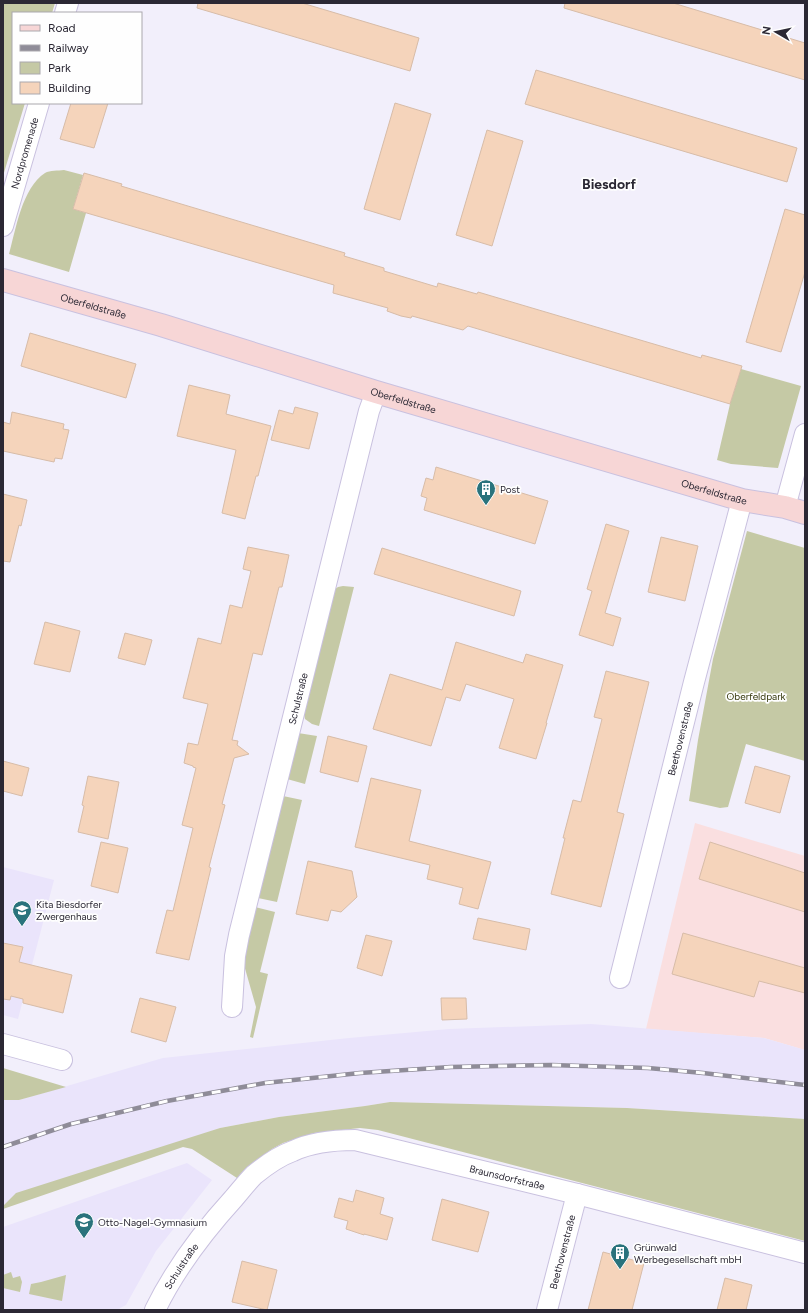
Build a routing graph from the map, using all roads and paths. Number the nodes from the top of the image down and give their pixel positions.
1 (39, 104) edge
2 (3, 226) edge
3 (3, 280) edge
4 (376, 392) junction
5 (805, 434) edge
6 (742, 500) junction
7 (795, 510) edge
8 (620, 978) dead end
9 (232, 1007) dead end
10 (3, 1044) edge
11 (62, 1060) dead end
12 (577, 1194) junction
13 (227, 1206) joint
14 (805, 1253) edge
15 (155, 1310) edge
16 (548, 1310) edge

1 - 2 street, Nordpromenade
3 - 4 street, Oberfeldstraße
4 - 6 street, Oberfeldstraße
4 - 9 street, Schulstraße
5 - 7 street
6 - 7 street, Oberfeldstraße
6 - 8 street, Beethovenstraße
10 - 11 street
12 - 13 street, Braunsdorfstraße
12 - 14 street, Braunsdorfstraße
12 - 16 street, Beethovenstraße
13 - 15 street, Schulstraße

